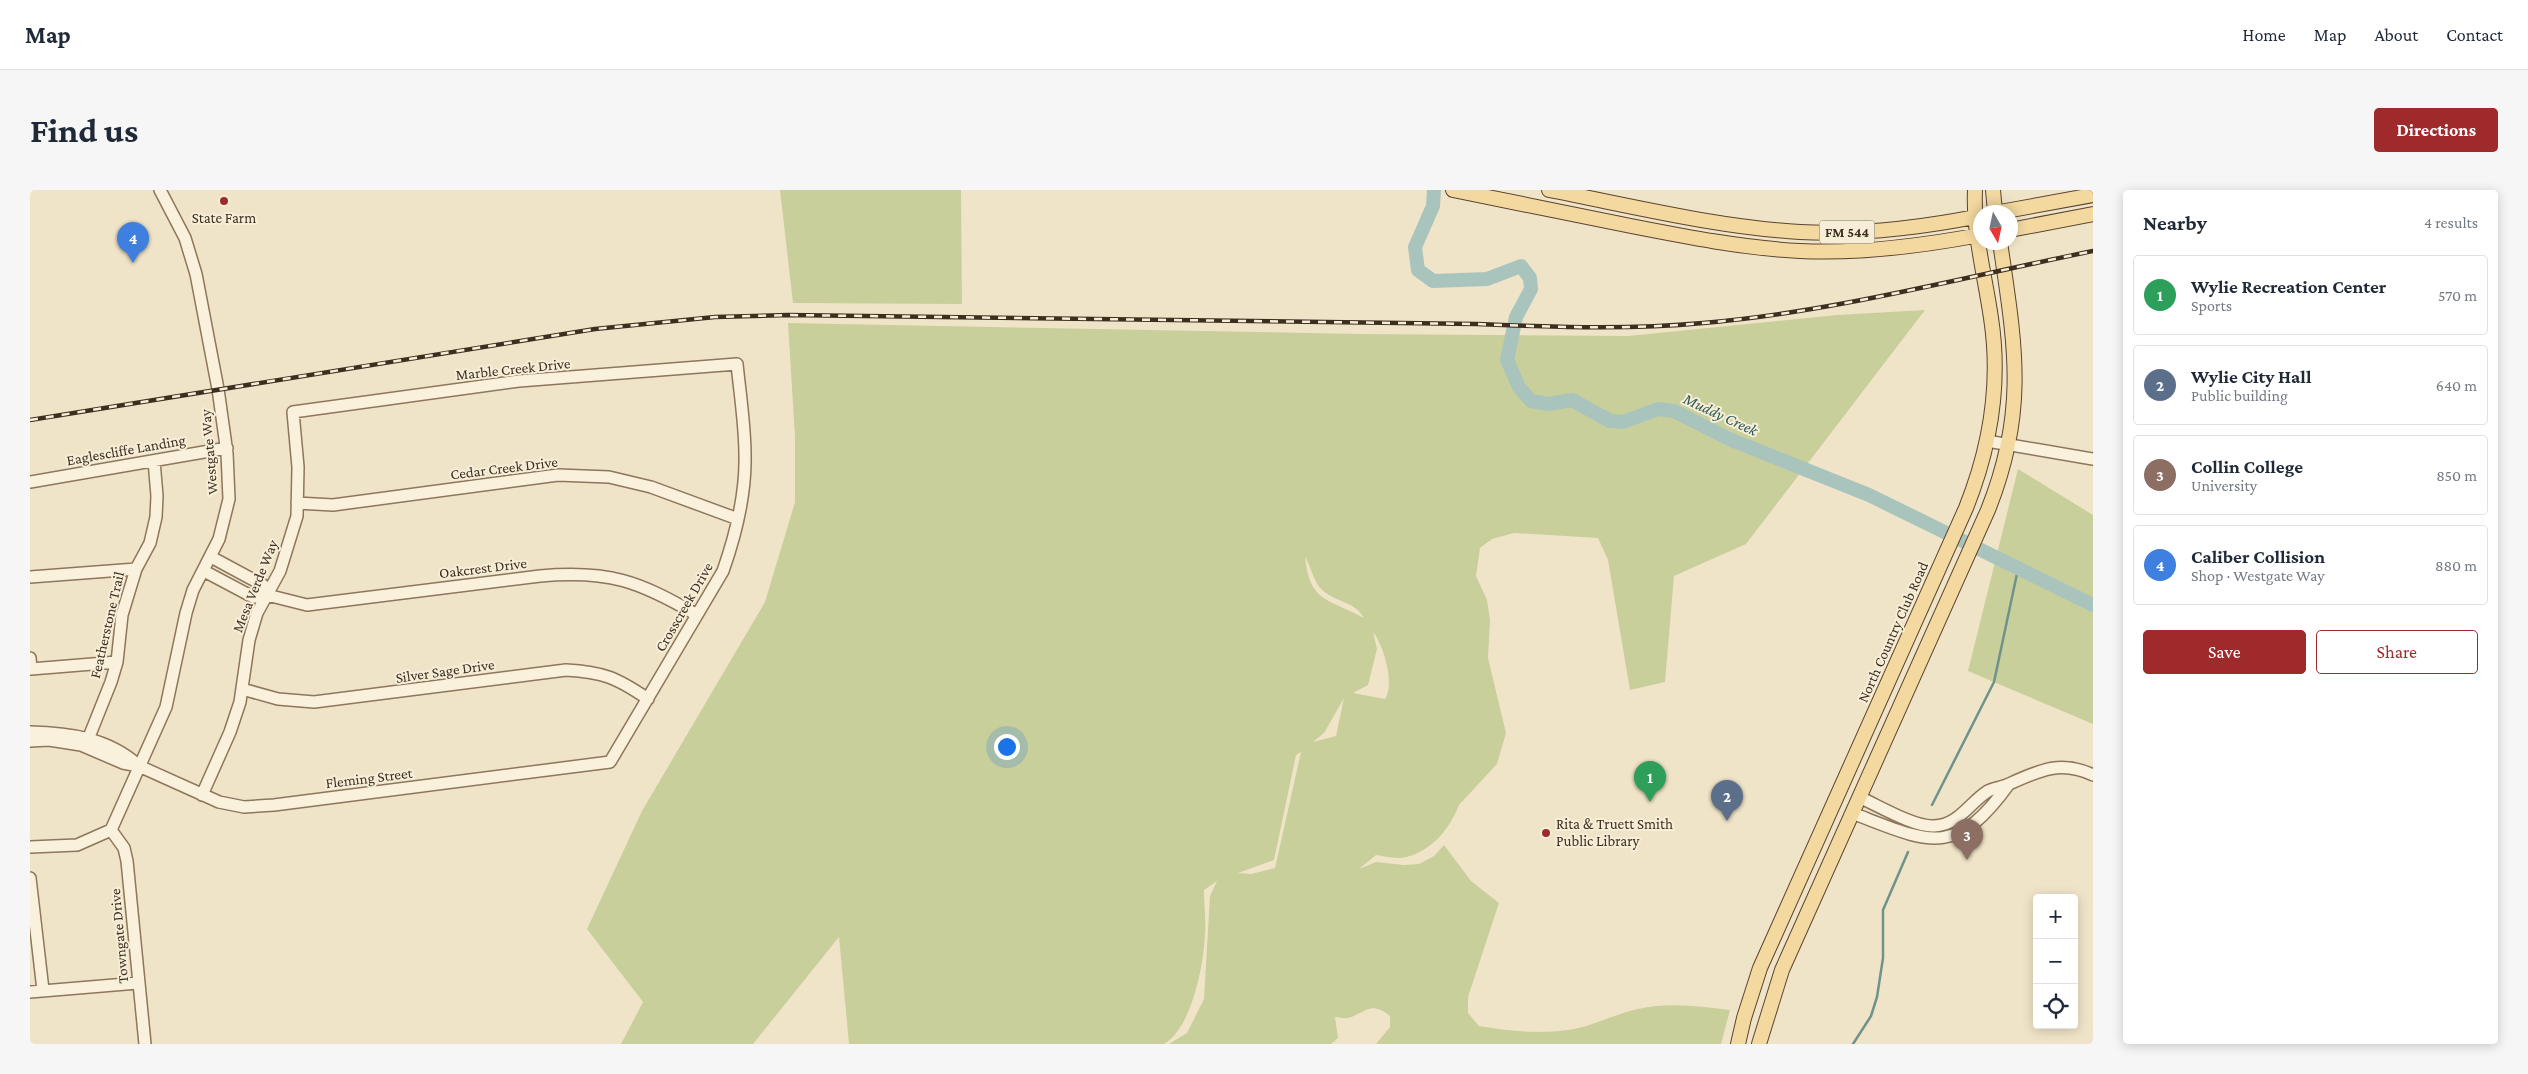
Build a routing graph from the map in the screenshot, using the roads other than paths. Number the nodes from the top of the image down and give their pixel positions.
1 (160, 190) edge
2 (1453, 190) edge
3 (1549, 190) edge
4 (1975, 190) edge
5 (1993, 190) edge
6 (2093, 195) edge
7 (1977, 205) edge
8 (1994, 205) edge
9 (2018, 209) edge
10 (1667, 213) junction
11 (2093, 214) edge
12 (1973, 218) edge
13 (2018, 228) edge
14 (1663, 232) junction
15 (1973, 236) edge
16 (1982, 250) edge
17 (2001, 250) edge
18 (737, 364) joint
19 (293, 412) joint
20 (1987, 441) junction
21 (2009, 445) junction
22 (226, 448) junction
23 (2093, 459) edge
24 (154, 461) junction
25 (30, 482) edge
26 (297, 503) junction
27 (738, 519) junction
28 (211, 557) junction
29 (136, 569) junction
30 (204, 571) junction
31 (30, 577) edge
32 (267, 595) junction
33 (697, 615) junction
34 (30, 658) edge
35 (117, 662) junction
36 (242, 689) junction
37 (648, 699) junction
38 (30, 732) edge
39 (89, 737) junction
40 (30, 741) edge
41 (610, 762) joint
42 (140, 766) junction
43 (2093, 775) edge
44 (2009, 784) junction
45 (1838, 793) junction
46 (202, 795) junction
47 (1860, 797) junction
48 (1852, 813) junction
49 (111, 830) junction
50 (30, 847) edge
51 (30, 878) edge
52 (138, 983) junction
53 (43, 990) junction
54 (30, 992) edge
55 (1749, 999) junction
56 (1769, 1006) junction
57 (145, 1044) edge
58 (1738, 1044) edge
59 (1759, 1044) edge

1 - 22 street, Westgate Way
2 - 14 main road, FM 544 / FM 544
3 - 10 main road, FM 544 / FM 544
4 - 7 main road, North Country Club Road
5 - 8 main road
6 - 9 main road
10 - 12 main road, FM 544 / FM 544
10 - 14 main road
11 - 13 main road
14 - 15 main road, FM 544 / FM 544
16 - 20 main road, North Country Club Road
17 - 21 main road
18 - 19 street, Marble Creek Drive
18 - 27 street, Crosscreek Drive
19 - 26 street, Mesa Verde Way
20 - 21 street
20 - 45 main road, North Country Club Road
21 - 23 street
21 - 47 main road
22 - 24 street, Eaglescliffe Landing
22 - 28 street, Westgate Way
24 - 25 street, Eaglescliffe Landing
24 - 29 street, Featherstone Trail
26 - 27 street, Cedar Creek Drive
26 - 32 street, Mesa Verde Way
27 - 33 street, Crosscreek Drive
28 - 30 street, Westgate Way
28 - 32 street
29 - 31 street
29 - 35 street, Featherstone Trail
30 - 32 street, Oakcrest Drive
30 - 42 street, Westgate Way
32 - 33 street, Oakcrest Drive
32 - 36 street, Mesa Verde Way
33 - 37 street, Crosscreek Drive
34 - 35 street
35 - 39 street, Featherstone Trail
36 - 37 street, Silver Sage Drive
36 - 46 street, Mesa Verde Way
37 - 41 street, Crosscreek Drive
38 - 39 street, Fleming Street
39 - 42 street, Fleming Street
40 - 42 street, Fleming Street
41 - 46 street, Fleming Street
42 - 46 street, Fleming Street
42 - 49 street, Westgate Way
43 - 44 street
44 - 47 street
44 - 48 street
45 - 47 main road
45 - 48 main road
45 - 55 main road, North Country Club Road
47 - 48 main road
48 - 56 main road
49 - 50 street
49 - 52 street, Towngate Drive
51 - 53 street
52 - 53 street
52 - 57 street, Towngate Drive
53 - 54 street
55 - 56 main road
55 - 58 main road, North Country Club Road
56 - 59 main road

